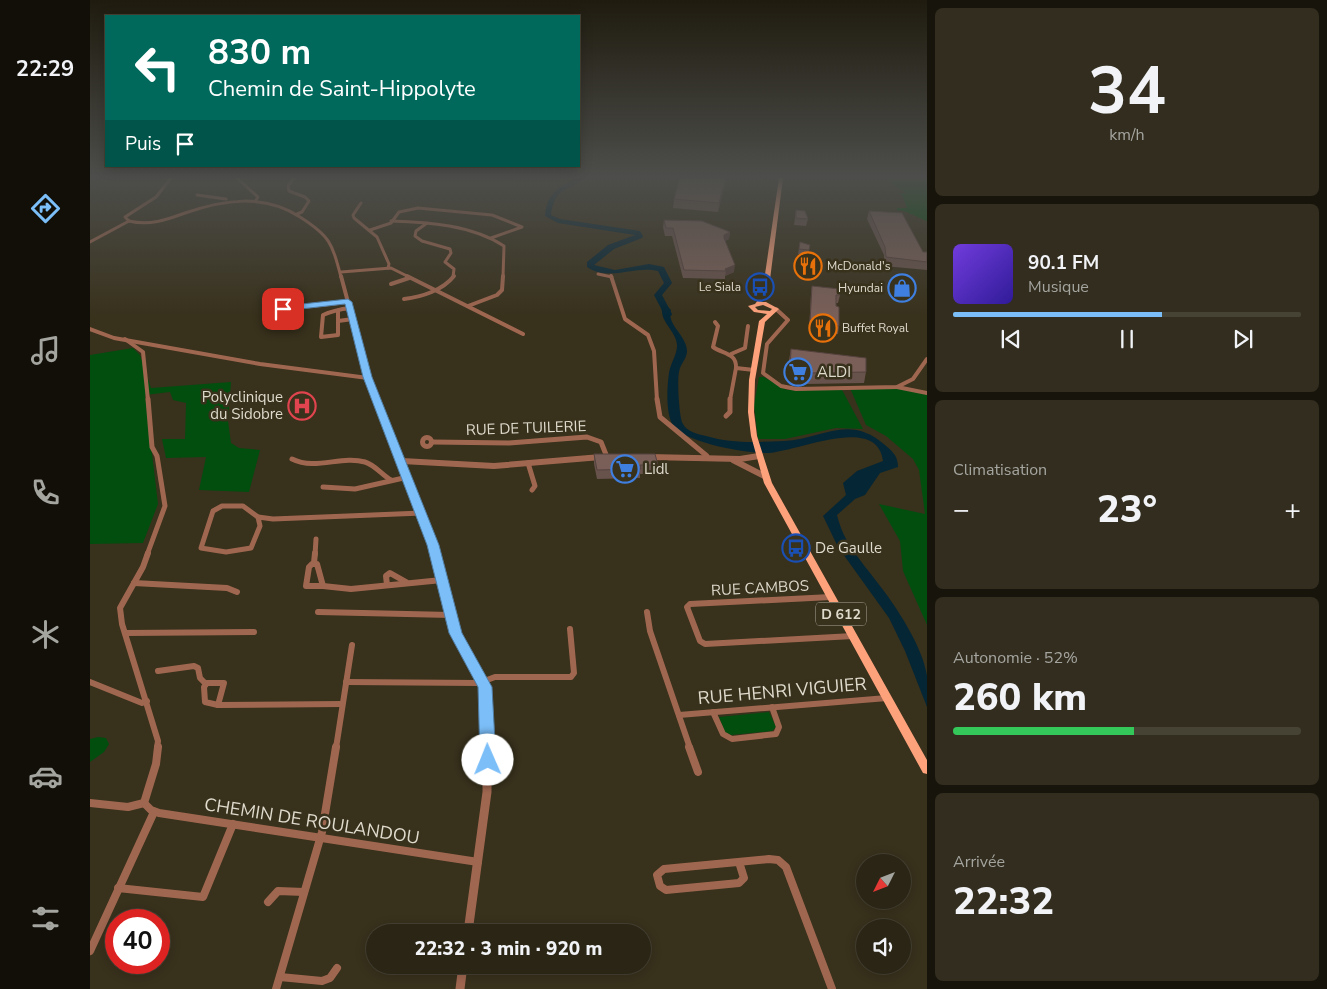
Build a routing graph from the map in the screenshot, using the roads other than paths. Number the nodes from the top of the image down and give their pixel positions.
1 (119, 224) edge
2 (309, 224) edge
3 (362, 224) edge
4 (385, 224) edge
5 (426, 224) edge
6 (433, 224) edge
7 (515, 224) edge
8 (775, 224) edge
9 (370, 230) junction
10 (490, 238) junction
11 (90, 242) edge
12 (388, 268) junction
13 (341, 272) junction
14 (598, 274) dead end
15 (409, 278) junction
16 (391, 284) dead end
17 (434, 289) junction
18 (765, 295) junction
19 (404, 299) dead end
20 (348, 302) junction
21 (757, 303) junction
22 (770, 304) junction
23 (468, 306) junction
24 (350, 308) junction
25 (283, 309) dead end
26 (338, 310) junction
27 (756, 311) junction
28 (772, 312) junction
29 (338, 320) junction
30 (353, 320) junction
31 (762, 321) junction
32 (715, 322) dead end
33 (748, 326) dead end
34 (90, 329) edge
35 (523, 334) dead end
36 (125, 339) junction
37 (731, 354) junction
38 (927, 359) edge
39 (736, 368) junction
40 (754, 370) junction
41 (368, 378) junction
42 (897, 387) junction
43 (927, 393) edge
44 (726, 416) dead end
45 (433, 442) dead end
46 (759, 454) junction
47 (707, 456) junction
48 (610, 457) joint
49 (641, 457) edge
50 (292, 459) dead end
51 (727, 459) junction
52 (402, 461) junction
53 (528, 463) junction
54 (766, 477) junction
55 (408, 478) junction
56 (391, 480) junction
57 (323, 487) dead end
58 (532, 490) dead end
59 (422, 513) junction
60 (258, 517) junction
61 (273, 519) junction
62 (260, 526) junction
63 (316, 539) dead end
64 (314, 563) junction
65 (442, 580) junction
66 (406, 582) junction
67 (134, 583) junction
68 (387, 585) junction
69 (323, 586) junction
70 (237, 592) dead end
71 (831, 597) junction
72 (318, 612) dead end
73 (647, 612) dead end
74 (450, 615) junction
75 (570, 630) dead end
76 (254, 632) dead end
77 (126, 633) junction
78 (853, 636) junction
79 (352, 644) dead end
80 (158, 670) dead end
81 (90, 682) edge
82 (346, 682) junction
83 (483, 682) junction
84 (206, 684) junction
85 (887, 698) junction
86 (147, 701) junction
87 (342, 704) junction
88 (218, 705) junction
89 (772, 707) junction
90 (713, 712) junction
91 (679, 715) junction
92 (927, 770) edge
93 (698, 772) dead end
94 (90, 803) edge
95 (144, 803) junction
96 (154, 812) junction
97 (234, 824) junction
98 (321, 837) junction
99 (478, 862) junction
100 (739, 862) junction
101 (118, 888) junction
102 (304, 892) junction
103 (268, 902) dead end
104 (469, 924) edge
105 (90, 951) edge
106 (337, 968) dead end
107 (462, 974) edge
108 (280, 977) junction
109 (276, 989) edge
110 (460, 989) edge
111 (832, 989) edge

1 - 11 street
2 - 13 street
3 - 9 street
4 - 9 street
5 - 17 street
6 - 10 street
7 - 10 street
8 - 18 main road
9 - 12 street
10 - 23 street
12 - 13 street
12 - 15 street
13 - 20 street
14 - 47 street
15 - 16 street
15 - 17 street
17 - 19 street
17 - 23 street
18 - 21 main road
18 - 22 main road
20 - 24 street
20 - 25 street
21 - 22 main road
21 - 27 main road
22 - 28 main road
23 - 35 street
24 - 26 street
24 - 30 street
26 - 29 street
26 - 29 street
27 - 28 main road
27 - 31 main road
28 - 31 main road
28 - 42 street
29 - 30 street
30 - 41 street
31 - 40 main road, D 612
32 - 37 street
33 - 37 street
34 - 36 street
36 - 41 street
36 - 67 street
37 - 39 street
38 - 42 street
39 - 40 street
39 - 44 street
40 - 46 main road, D 612
41 - 52 street
42 - 43 street
45 - 48 street, RUE DE TUILERIE
46 - 51 street
46 - 54 main road, D 612
47 - 49 street
47 - 51 street
48 - 53 street
50 - 56 street
51 - 54 street
52 - 53 street
52 - 55 street
53 - 58 street
54 - 71 main road, D 612
55 - 56 street
55 - 59 street
56 - 57 street
59 - 61 street
59 - 65 street
60 - 61 street
60 - 62 street
60 - 62 street
61 - 62 street
63 - 64 street
64 - 69 street
64 - 69 street
65 - 66 street
65 - 74 street
66 - 68 street
66 - 68 street
67 - 70 street
67 - 77 street
68 - 69 street
71 - 78 main road, D 612
71 - 78 street, RUE CAMBOS
72 - 74 street
73 - 91 street, RUE HENRI VIGUIER
74 - 83 street
75 - 83 street
76 - 77 street
77 - 86 street
78 - 85 main road, D 612
79 - 82 street
80 - 84 street
81 - 86 street
82 - 83 street
82 - 87 street
83 - 99 street
84 - 88 street
84 - 88 street
85 - 89 street, RUE HENRI VIGUIER
85 - 92 main road, D 612
86 - 95 street
87 - 88 street
87 - 98 street
89 - 90 street, RUE HENRI VIGUIER
89 - 90 street
90 - 91 street, RUE HENRI VIGUIER
91 - 93 street, RUE HENRI VIGUIER
94 - 95 street
95 - 96 street
96 - 97 street, CHEMIN DE ROULANDOU
96 - 101 street
97 - 98 street, CHEMIN DE ROULANDOU
97 - 101 street
98 - 99 street, CHEMIN DE ROULANDOU
98 - 102 street
99 - 104 street
100 - 100 street
100 - 111 street
101 - 105 street
102 - 103 street
102 - 108 street
106 - 108 street
107 - 110 street
108 - 109 street

